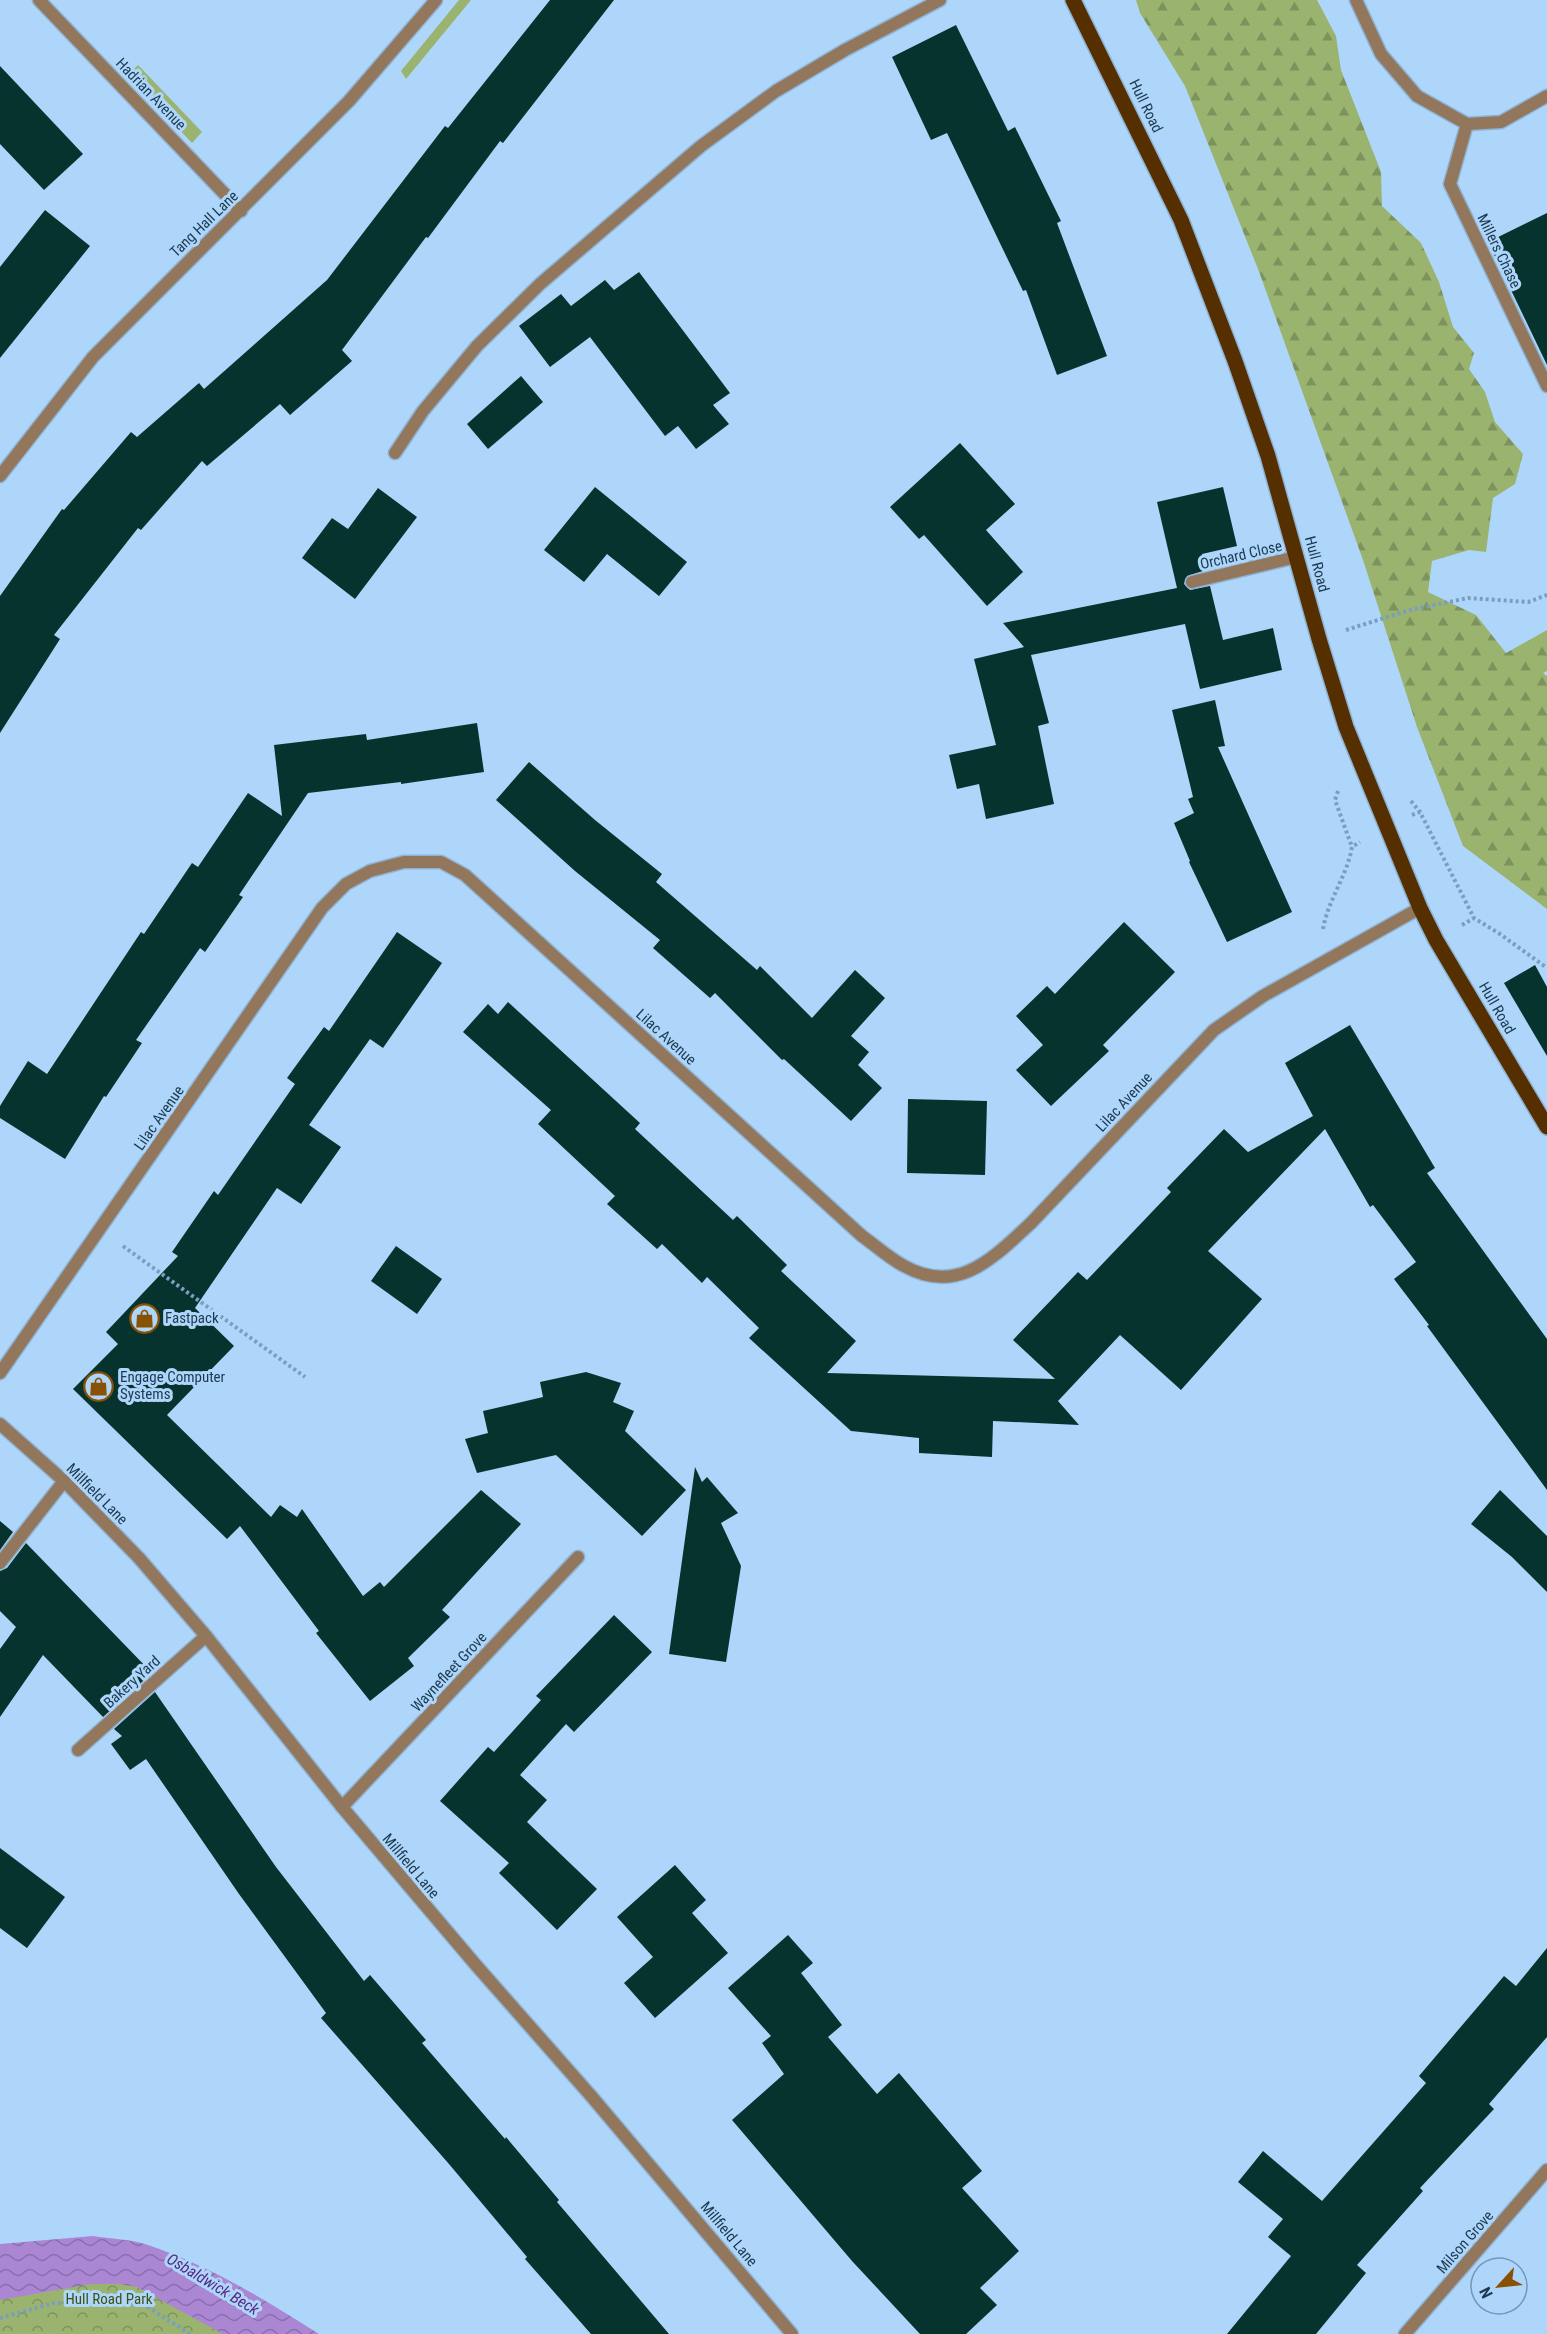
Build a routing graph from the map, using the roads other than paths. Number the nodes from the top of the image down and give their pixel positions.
1 (39, 0) edge
2 (436, 0) edge
3 (940, 0) edge
4 (1073, 0) edge
5 (1356, 0) edge
6 (1547, 96) edge
7 (1467, 124) junction
8 (241, 211) junction
9 (1547, 386) edge
10 (395, 453) dead end
11 (0, 476) edge
12 (1296, 557) junction
13 (1192, 582) dead end
14 (1420, 908) junction
15 (1547, 1127) edge
16 (0, 1373) edge
17 (0, 1424) edge
18 (64, 1481) junction
19 (578, 1557) dead end
20 (0, 1563) edge
21 (206, 1636) junction
22 (78, 1750) dead end
23 (342, 1807) junction
24 (1547, 2170) edge
25 (792, 2334) edge
26 (1405, 2334) edge

1 - 8 street, Hadrian Avenue
2 - 8 street, Tang Hall Lane
3 - 10 street
4 - 12 main road, Hull Road
5 - 7 street
6 - 7 street
7 - 9 street, Millers Chase
8 - 11 street, Tang Hall Lane
12 - 13 street, Orchard Close
12 - 14 main road, Hull Road
14 - 15 main road, Hull Road
14 - 16 street, Lilac Avenue
17 - 18 street, Millfield Lane
18 - 20 street
18 - 21 street, Millfield Lane
19 - 23 street, Waynefleet Grove
21 - 22 street, Bakery Yard
21 - 23 street, Millfield Lane
23 - 25 street, Millfield Lane
24 - 26 street, Milson Grove

